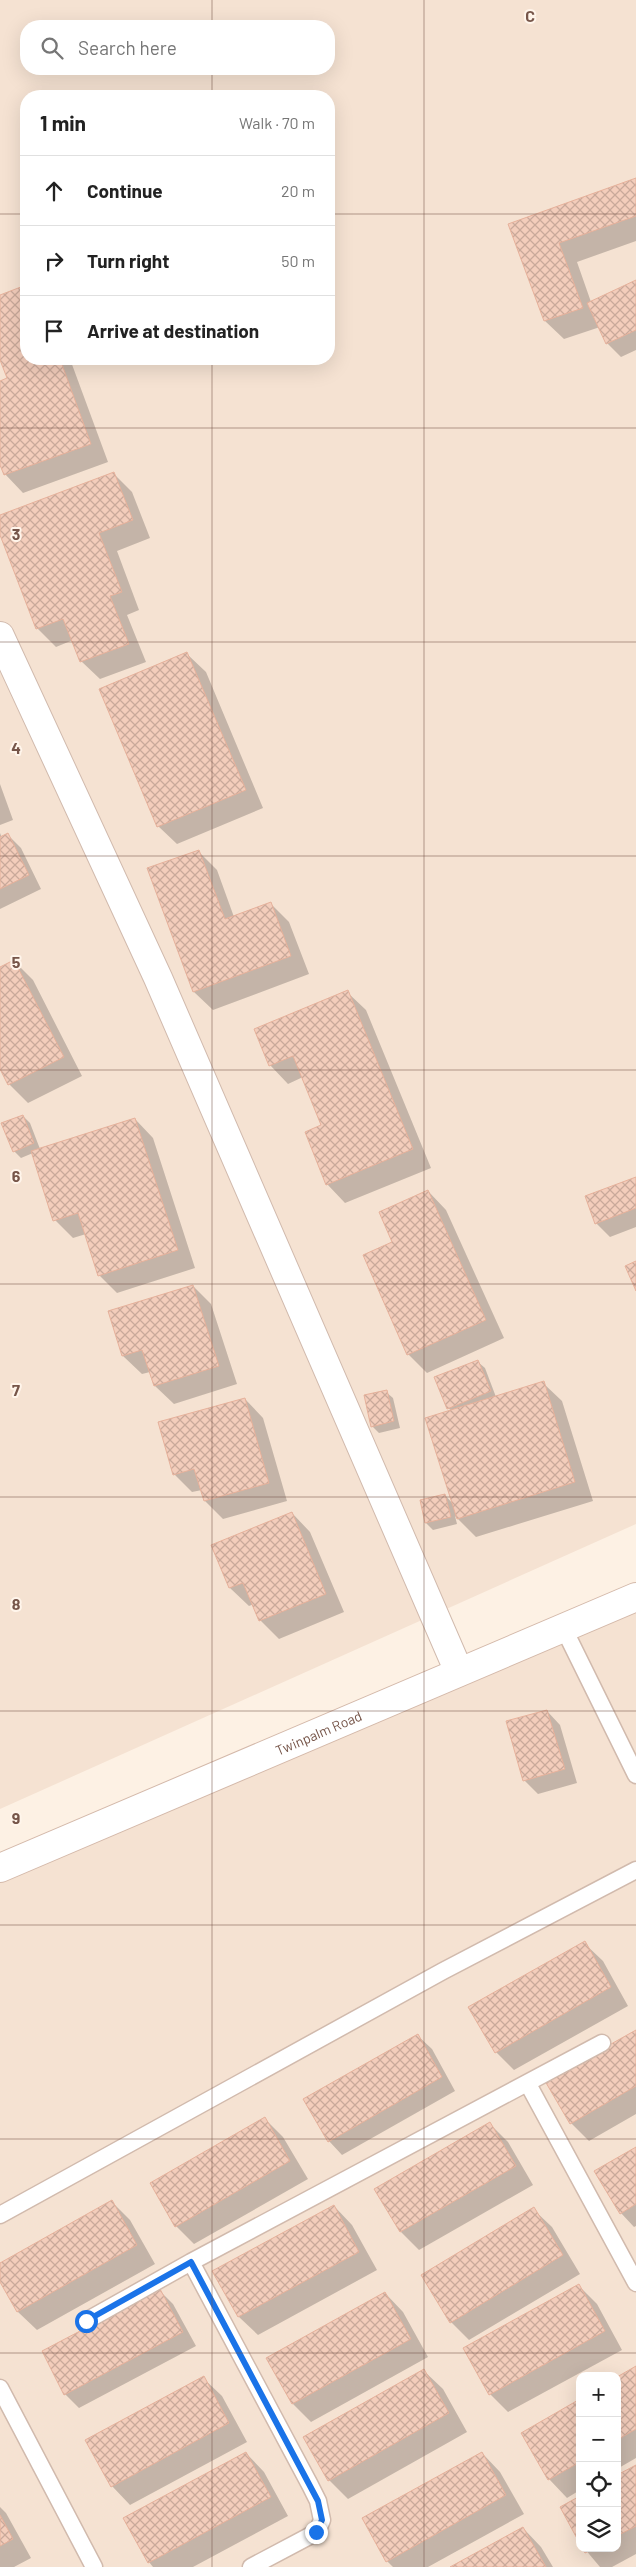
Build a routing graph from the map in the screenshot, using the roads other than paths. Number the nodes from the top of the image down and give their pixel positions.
1 (0, 636) edge
2 (636, 1597) edge
3 (564, 1629) junction
4 (459, 1672) junction
5 (636, 1775) edge
6 (0, 1868) edge
7 (636, 1870) edge
8 (602, 2043) dead end
9 (528, 2084) junction
10 (0, 2215) edge
11 (191, 2262) junction
12 (636, 2283) edge
13 (86, 2321) dead end
14 (0, 2388) edge
15 (94, 2567) edge
16 (251, 2567) edge

1 - 4 street
2 - 3 street, Twinpalm Road
3 - 4 street, Twinpalm Road
3 - 5 lane
4 - 6 street, Twinpalm Road
7 - 10 lane
8 - 9 lane
9 - 11 lane
9 - 12 lane
11 - 13 lane
11 - 16 lane
14 - 15 lane

